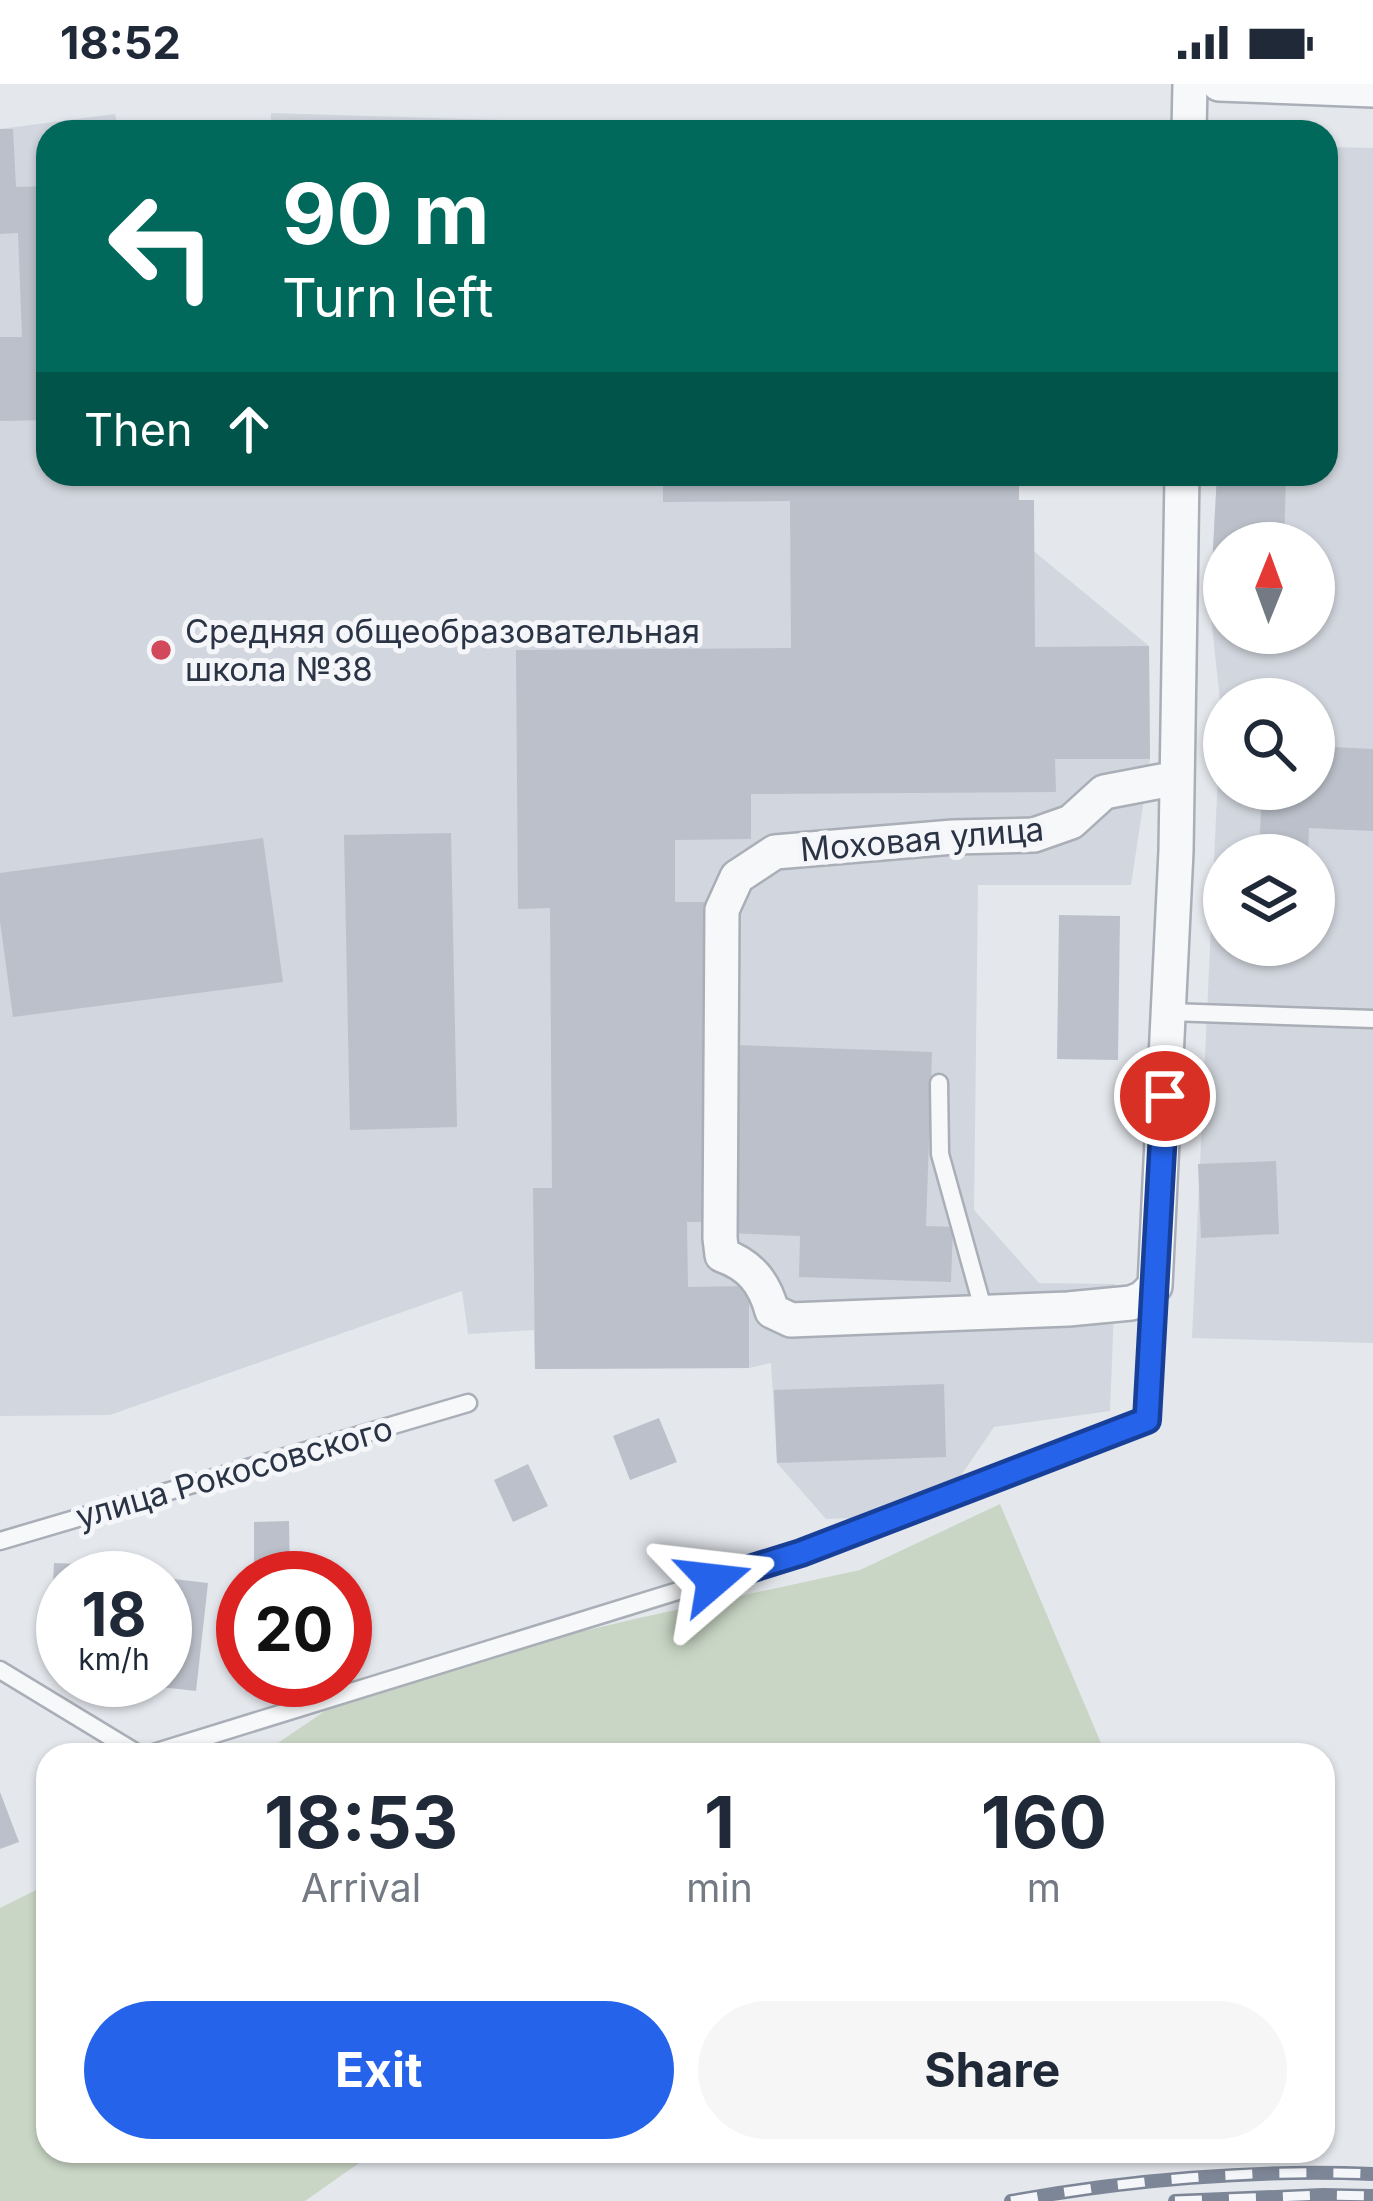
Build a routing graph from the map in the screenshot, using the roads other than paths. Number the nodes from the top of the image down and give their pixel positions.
1 (1190, 84) edge
2 (1219, 84) edge
3 (1373, 90) edge
4 (1189, 120) edge
5 (1182, 486) edge
6 (1177, 778) junction
7 (1169, 1012) junction
8 (1373, 1019) edge
9 (939, 1083) dead end
10 (1155, 1286) junction
11 (984, 1312) junction
12 (469, 1403) dead end
13 (0, 1541) edge
14 (0, 1670) edge
15 (123, 1743) edge
16 (182, 1743) edge

1 - 4 street
2 - 3 street
5 - 6 street
6 - 7 street
6 - 11 street, Моховая улица
7 - 8 lane
7 - 10 street
9 - 11 lane
10 - 11 street
10 - 16 lane
12 - 13 lane, улица Рокосовского
14 - 15 lane

